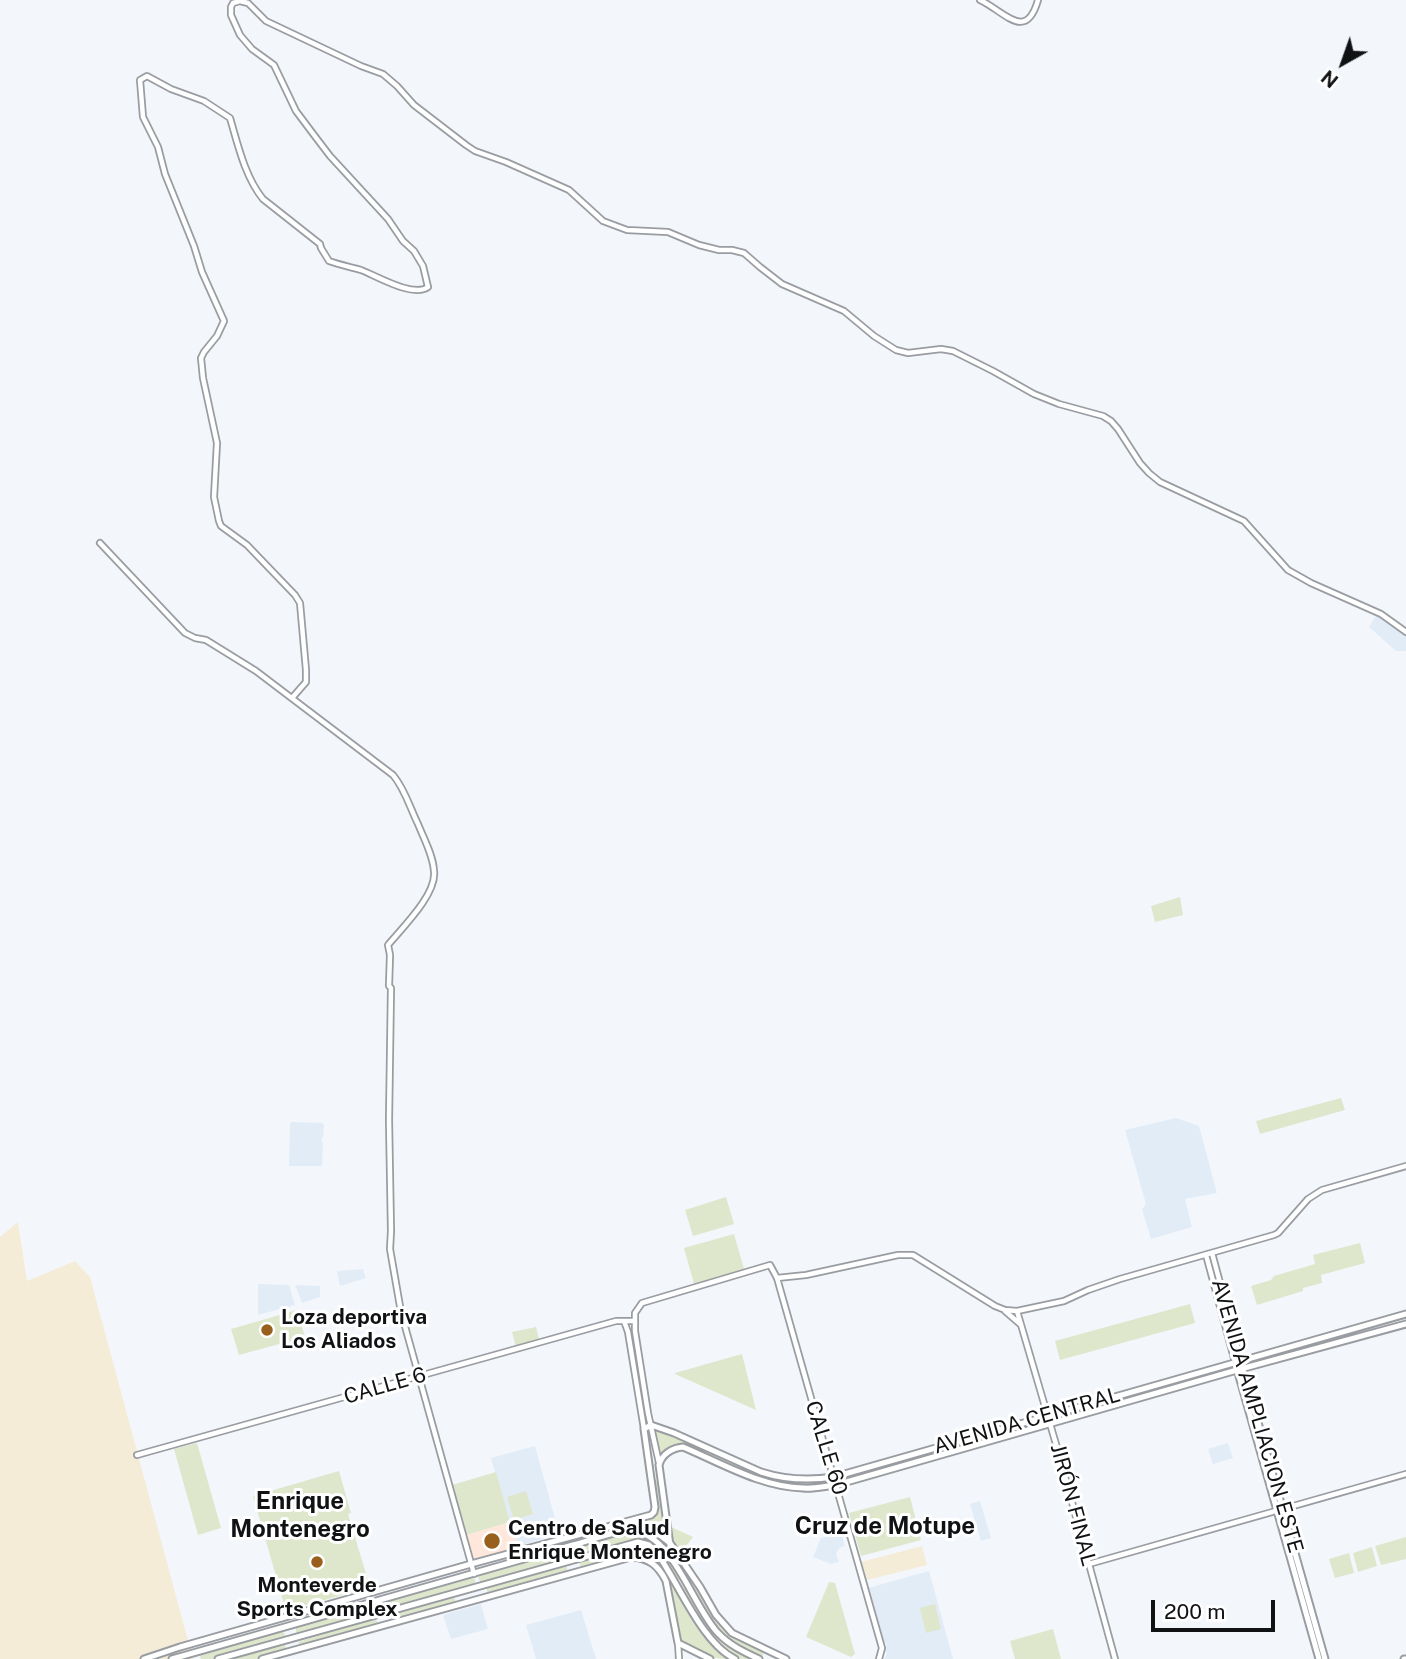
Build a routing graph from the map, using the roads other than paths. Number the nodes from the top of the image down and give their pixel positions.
1 (980, 0) edge
2 (1038, 0) edge
3 (100, 543) dead end
4 (1406, 632) edge
5 (292, 698) junction
6 (1406, 1167) edge
7 (1212, 1253) junction
8 (1206, 1255) junction
9 (777, 1278) junction
10 (1005, 1310) junction
11 (1017, 1311) junction
12 (1406, 1314) edge
13 (623, 1320) junction
14 (634, 1321) junction
15 (1020, 1324) junction
16 (1406, 1324) edge
17 (1238, 1362) junction
18 (1240, 1369) junction
19 (418, 1376) junction
20 (1048, 1415) junction
21 (1050, 1423) junction
22 (651, 1425) junction
23 (644, 1429) junction
24 (137, 1455) dead end
25 (659, 1465) junction
26 (1406, 1474) edge
27 (834, 1477) junction
28 (836, 1485) junction
29 (1280, 1511) junction
30 (629, 1522) junction
31 (670, 1543) junction
32 (672, 1560) junction
33 (471, 1564) junction
34 (1089, 1564) junction
35 (474, 1574) junction
36 (684, 1582) junction
37 (677, 1586) junction
38 (678, 1643) junction
39 (691, 1650) junction
40 (144, 1659) edge
41 (172, 1659) edge
42 (218, 1659) edge
43 (262, 1659) edge
44 (679, 1659) edge
45 (692, 1659) edge
46 (710, 1659) edge
47 (735, 1659) edge
48 (759, 1659) edge
49 (786, 1659) edge
50 (879, 1659) edge
51 (1115, 1659) edge
52 (1319, 1659) edge
53 (1325, 1659) edge

1 - 2 street
3 - 5 street
4 - 5 street
5 - 19 street
6 - 7 street
7 - 8 street
7 - 17 street, AVENIDA AMPLIACION ESTE
8 - 11 street
8 - 17 street, AVENIDA AMPLIACION ESTE
9 - 10 street
9 - 14 street, CALLE 60
9 - 27 street, CALLE 60
10 - 11 street
10 - 15 street
11 - 15 street, JIRÓN FINAL
12 - 17 main road, AVENIDA CENTRAL
13 - 14 street, CALLE 6
13 - 19 street, CALLE 6
13 - 23 street
14 - 22 street
15 - 20 street, JIRÓN FINAL
16 - 18 main road, AVENIDA CENTRAL
17 - 18 main road, AVENIDA AMPLIACION ESTE
17 - 20 main road, AVENIDA CENTRAL
18 - 21 main road, AVENIDA CENTRAL
18 - 29 main road, AVENIDA AMPLIACION ESTE
19 - 24 street, CALLE 6
19 - 33 street
20 - 21 street, JIRÓN FINAL
20 - 27 main road, AVENIDA CENTRAL
21 - 28 main road, AVENIDA CENTRAL
21 - 34 street, JIRÓN FINAL
22 - 23 main road
22 - 25 street
22 - 27 main road, AVENIDA CENTRAL
23 - 30 main road
25 - 28 main road, AVENIDA CENTRAL
25 - 31 main road
26 - 29 street
27 - 28 street, CALLE 60
28 - 50 street, CALLE 60
29 - 34 street
29 - 52 main road, AVENIDA AMPLIACION ESTE
29 - 53 main road, AVENIDA AMPLIACION ESTE
30 - 31 main road
30 - 33 main road
31 - 32 main road
31 - 49 main road
32 - 35 main road
32 - 36 main road
33 - 35 street
33 - 40 main road
34 - 51 street, JIRÓN FINAL
35 - 41 main road
36 - 37 main road
36 - 48 main road
37 - 42 main road
37 - 47 main road
38 - 39 main road
38 - 43 main road
38 - 44 street
39 - 45 street
39 - 46 main road

